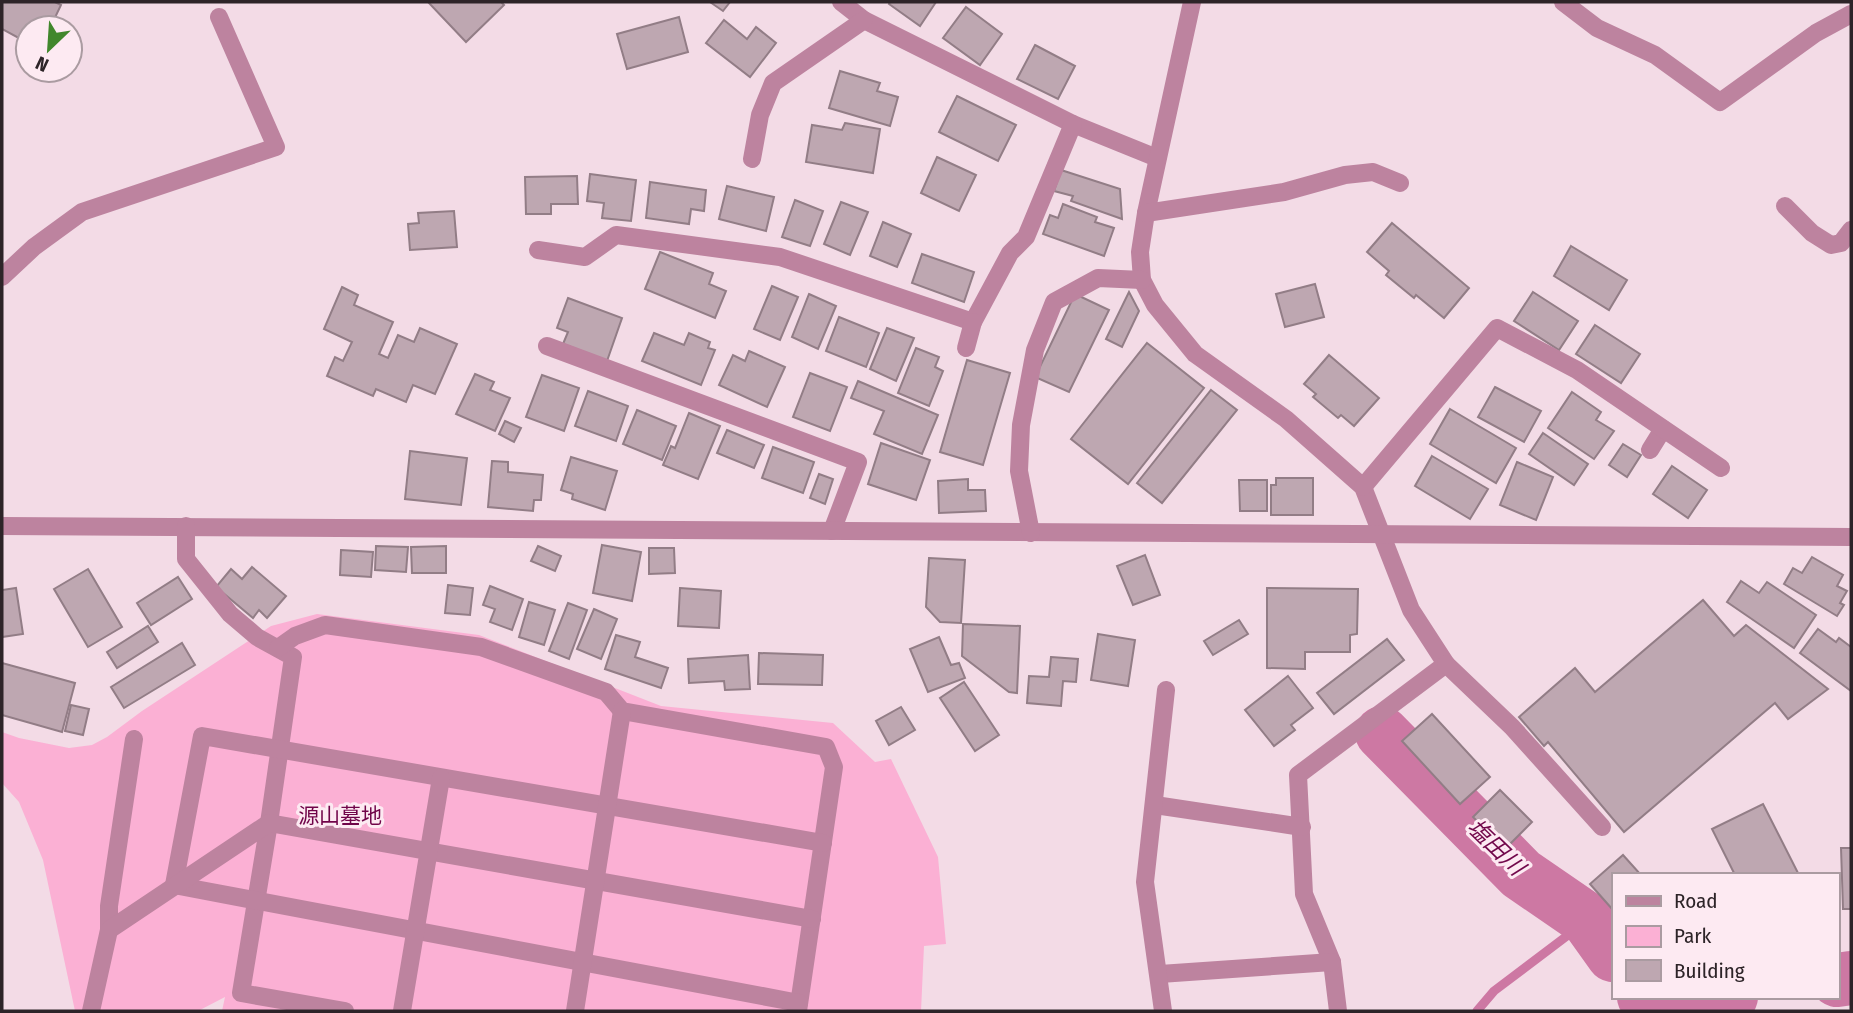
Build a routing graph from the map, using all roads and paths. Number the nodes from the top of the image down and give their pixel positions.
1 (841, 2) edge
2 (1192, 2) edge
3 (1563, 2) edge
4 (1851, 14) edge
5 (219, 17) dead end
6 (864, 20) junction
7 (1073, 124) junction
8 (1157, 158) junction
9 (752, 159) dead end
10 (1400, 183) dead end
11 (1786, 206) dead end
12 (1146, 213) junction
13 (1851, 230) edge
14 (538, 250) dead end
15 (2, 277) edge
16 (1142, 280) junction
17 (973, 322) junction
18 (547, 346) dead end
19 (966, 348) dead end
20 (1663, 429) junction
21 (1650, 450) dead end
22 (1721, 468) dead end
23 (1363, 487) junction
24 (2, 526) edge
25 (186, 526) junction
26 (832, 531) junction
27 (1031, 533) junction
28 (1383, 536) junction
29 (1851, 537) edge
30 (278, 648) junction
31 (1446, 664) junction
32 (1166, 691) dead end
33 (622, 711) junction
34 (134, 739) dead end
35 (279, 749) junction
36 (441, 778) junction
37 (1155, 804) junction
38 (607, 806) junction
39 (269, 823) junction
40 (1302, 827) junction
41 (1602, 827) dead end
42 (823, 843) junction
43 (429, 851) junction
44 (596, 881) junction
45 (174, 885) junction
46 (256, 900) junction
47 (812, 919) junction
48 (109, 930) junction
49 (416, 930) junction
50 (583, 962) junction
51 (1332, 962) junction
52 (1160, 974) junction
53 (799, 1007) edge
54 (91, 1011) edge
55 (345, 1011) edge
56 (402, 1011) edge
57 (575, 1011) edge
58 (1164, 1011) edge
59 (1338, 1011) edge

1 - 6 street
2 - 8 street
3 - 4 street
5 - 15 street
6 - 7 street
6 - 9 street
7 - 8 street
7 - 17 street
8 - 12 street
10 - 12 street
11 - 13 street
12 - 16 street
14 - 17 street
16 - 23 street
16 - 27 street
17 - 19 street
18 - 26 street
20 - 21 street
20 - 22 street
20 - 23 street
23 - 28 street
24 - 25 street
25 - 26 street
25 - 30 street
26 - 27 street
27 - 28 street
28 - 29 street
28 - 31 street
30 - 33 street
30 - 35 street
31 - 40 street
31 - 41 street
32 - 37 street
33 - 38 street
33 - 42 street
34 - 48 street
35 - 36 street
35 - 39 street
35 - 45 street
36 - 38 street
36 - 43 street
37 - 40 street
37 - 52 street
38 - 42 street
38 - 44 street
39 - 43 street
39 - 45 street
39 - 46 street
40 - 51 street
42 - 47 street
43 - 44 street
43 - 49 street
44 - 47 street
44 - 50 street
45 - 46 street
45 - 48 street
46 - 49 street
46 - 55 street
47 - 53 street
48 - 54 street
49 - 50 street
49 - 56 street
50 - 53 street
50 - 57 street
51 - 52 street
51 - 59 street
52 - 58 street

